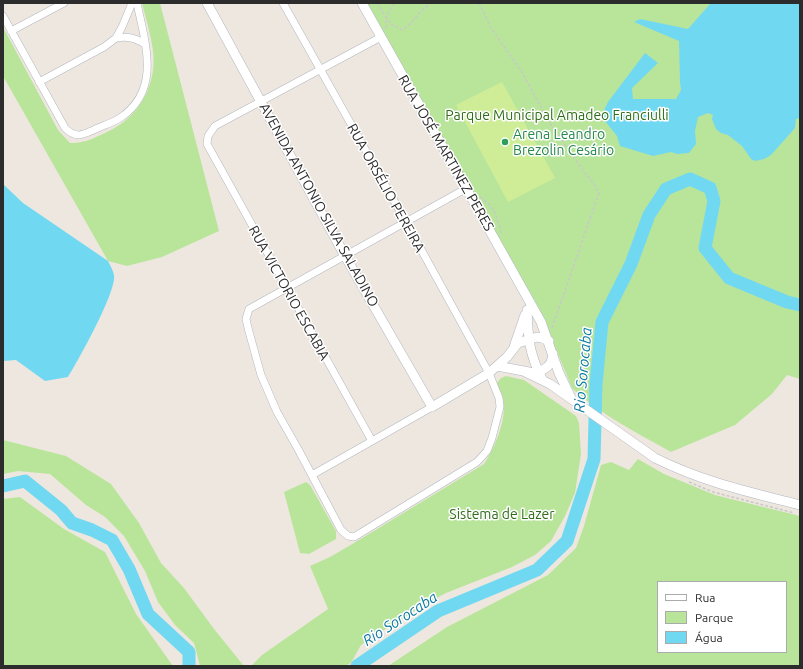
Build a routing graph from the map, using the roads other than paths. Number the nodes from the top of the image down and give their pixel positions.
1 (64, 3) edge
2 (132, 3) edge
3 (137, 3) edge
4 (207, 3) edge
5 (283, 3) edge
6 (362, 3) edge
7 (3, 16) edge
8 (11, 32) junction
9 (381, 37) junction
10 (116, 38) junction
11 (145, 44) junction
12 (319, 69) junction
13 (39, 82) junction
14 (261, 101) junction
15 (467, 188) junction
16 (406, 222) junction
17 (345, 256) junction
18 (287, 288) junction
19 (529, 306) junction
20 (528, 339) junction
21 (549, 341) junction
22 (514, 347) junction
23 (553, 354) junction
24 (497, 366) junction
25 (489, 373) junction
26 (540, 375) junction
27 (573, 400) junction
28 (432, 407) junction
29 (372, 441) junction
30 (312, 475) junction
31 (800, 505) edge

1 - 8 street
2 - 10 street
3 - 11 street
4 - 14 main road, AVENIDA ANTONIO SILVA SALADINO
5 - 12 street, RUA ORSÉLIO PEREIRA
6 - 9 main road, RUA JOSÉ MARTINEZ PERES
7 - 8 street
8 - 13 street
9 - 12 street
9 - 15 main road, RUA JOSÉ MARTINEZ PERES
10 - 11 street
10 - 13 street
11 - 13 street
12 - 14 street
12 - 16 street, RUA ORSÉLIO PEREIRA
14 - 17 main road, AVENIDA ANTONIO SILVA SALADINO
14 - 18 street, RUA VICTORIO ESCABIA
15 - 16 street
15 - 19 main road, RUA JOSÉ MARTINEZ PERES
16 - 17 street
16 - 25 street, RUA ORSÉLIO PEREIRA
17 - 18 street
17 - 28 main road, AVENIDA ANTONIO SILVA SALADINO
18 - 29 street, RUA VICTORIO ESCABIA
18 - 30 street
19 - 20 main road, RUA JOSÉ MARTINEZ PERES
19 - 21 main road, RUA JOSÉ MARTINEZ PERES
19 - 22 main road
20 - 21 main road
20 - 22 main road
20 - 26 main road, RUA JOSÉ MARTINEZ PERES
21 - 23 main road, RUA JOSÉ MARTINEZ PERES
22 - 24 main road
23 - 26 main road
23 - 27 main road, RUA JOSÉ MARTINEZ PERES
24 - 25 main road
24 - 26 main road
25 - 28 main road
25 - 30 street
26 - 27 main road
27 - 31 main road
28 - 29 street
29 - 30 street

